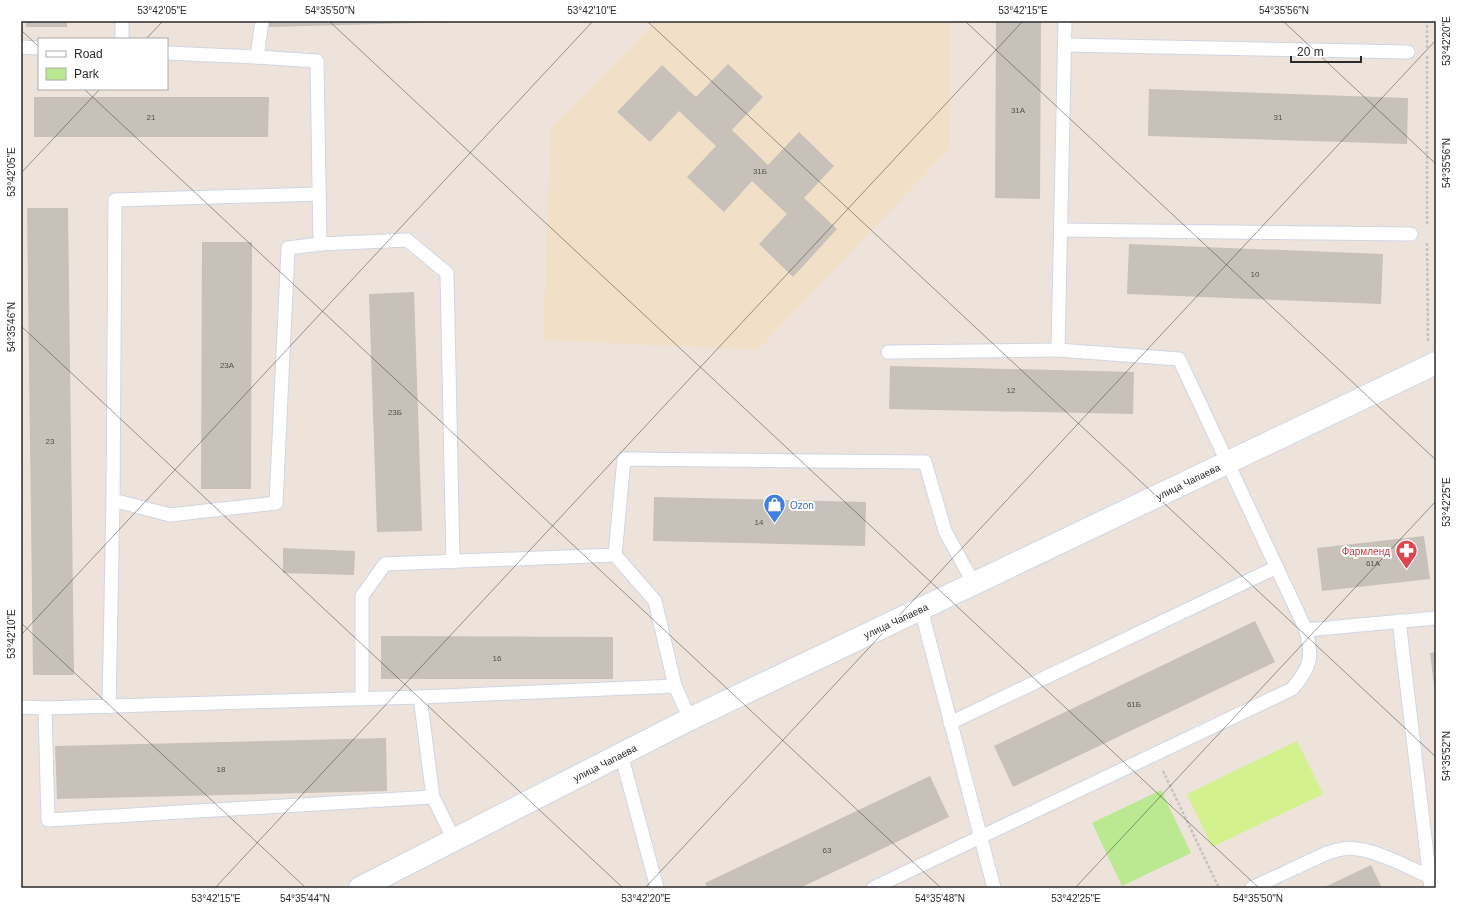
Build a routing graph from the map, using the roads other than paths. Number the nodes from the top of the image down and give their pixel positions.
1 (122, 21) edge
2 (262, 21) edge
3 (1065, 21) edge
4 (122, 38) edge
5 (1065, 45) junction
6 (21, 47) edge
7 (38, 48) edge
8 (1408, 52) dead end
9 (168, 53) edge
10 (257, 57) junction
11 (319, 194) junction
12 (1061, 230) junction
13 (1411, 234) dead end
14 (320, 244) junction
15 (1058, 350) junction
16 (888, 352) dead end
17 (1436, 363) edge
18 (1228, 463) junction
19 (113, 500) junction
20 (615, 555) junction
21 (454, 562) junction
22 (1277, 567) junction
23 (974, 584) junction
24 (921, 610) junction
25 (1436, 618) edge
26 (1399, 622) junction
27 (1306, 630) junction
28 (675, 686) junction
29 (420, 698) junction
30 (362, 699) junction
31 (21, 707) edge
32 (108, 707) junction
33 (45, 708) junction
34 (690, 719) junction
35 (950, 722) junction
36 (621, 754) junction
37 (433, 797) junction
38 (980, 837) junction
39 (454, 840) junction
40 (1430, 882) edge
41 (360, 888) edge
42 (657, 888) edge
43 (873, 888) edge
44 (994, 888) edge
45 (1252, 888) edge

1 - 4 lane
2 - 10 lane
3 - 5 lane
5 - 8 lane
5 - 12 lane
6 - 7 lane
9 - 10 lane
10 - 11 lane
11 - 14 lane
11 - 19 lane
12 - 13 lane
12 - 15 lane
14 - 19 lane
14 - 21 lane
15 - 16 lane
15 - 18 lane
17 - 18 main road, улица Чапаева
18 - 22 lane
18 - 23 main road, улица Чапаева
19 - 32 lane
20 - 21 lane
20 - 23 lane
20 - 28 lane
21 - 30 lane
22 - 27 lane
22 - 35 lane
23 - 24 main road, улица Чапаева
24 - 34 main road, улица Чапаева
24 - 35 lane
25 - 26 lane
26 - 27 lane
26 - 40 lane
27 - 38 lane
28 - 29 lane
28 - 34 lane
29 - 30 lane
29 - 37 lane
30 - 32 lane
31 - 33 lane
32 - 33 lane
33 - 37 lane
34 - 36 main road, улица Чапаева
35 - 38 lane
36 - 39 main road, улица Чапаева
36 - 42 lane
37 - 39 lane
38 - 43 lane
38 - 44 lane
39 - 41 main road, улица Чапаева
40 - 45 lane

